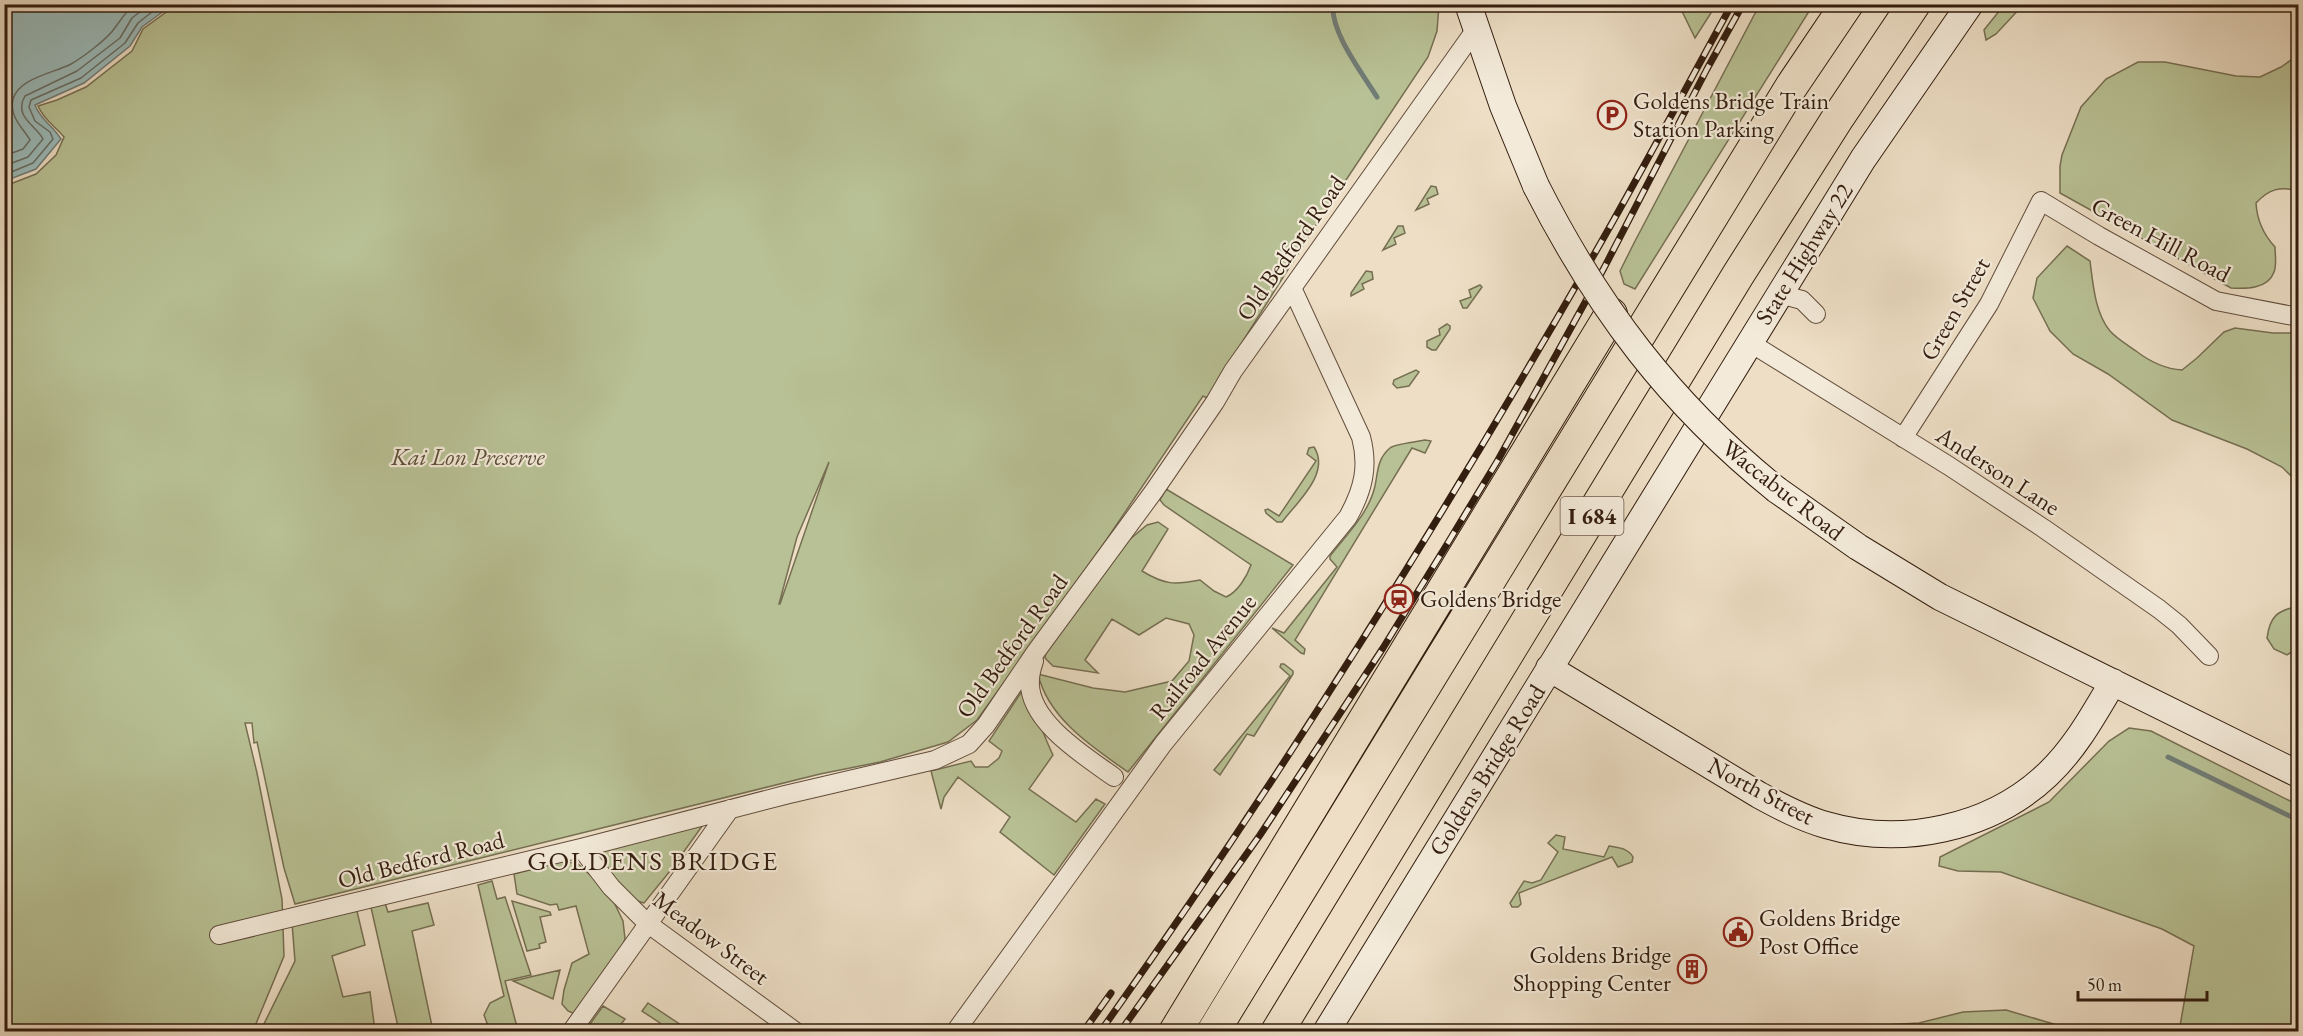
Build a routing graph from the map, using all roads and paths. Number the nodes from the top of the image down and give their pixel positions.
1 (1468, 4) edge
2 (1846, 4) edge
3 (1914, 4) edge
4 (1970, 4) edge
5 (1476, 29) junction
6 (2041, 201) joint
7 (1293, 290) junction
8 (1779, 294) junction
9 (1611, 314) junction
10 (1816, 314) dead end
11 (2298, 317) edge
12 (1749, 342) junction
13 (1904, 438) junction
14 (1648, 509) joint
15 (1035, 653) junction
16 (2209, 656) dead end
17 (1549, 668) junction
18 (2113, 682) junction
19 (2298, 774) edge
20 (1114, 777) dead end
21 (730, 809) junction
22 (581, 848) junction
23 (647, 923) junction
24 (219, 935) dead end
25 (571, 1032) edge
26 (796, 1032) edge
27 (955, 1032) edge
28 (1175, 1032) edge
29 (1213, 1032) edge
30 (1277, 1032) edge
31 (1326, 1032) edge

1 - 5 main road, Waccabuc Road
2 - 29 highway, I 684
3 - 30 highway, I 684
4 - 8 main road, State Highway 22
5 - 7 street, Old Bedford Road
5 - 9 main road, Waccabuc Road, bridge
6 - 11 street, Green Hill Road
6 - 13 street, Green Street
7 - 15 street, Old Bedford Road
7 - 27 street, Railroad Avenue
8 - 10 street
8 - 12 main road, State Highway 22
9 - 18 main road, Waccabuc Road, bridge
9 - 28 highway
12 - 13 street, Anderson Lane
12 - 14 main road, State Highway 22
13 - 16 street, Anderson Lane
14 - 17 main road, Goldens Bridge Road
15 - 20 street
15 - 21 street, Old Bedford Road
17 - 18 main road, North Street
17 - 31 main road, Goldens Bridge Road
18 - 19 main road, Waccabuc Road
21 - 22 street, Old Bedford Road
21 - 23 street
22 - 23 street, Meadow Street
22 - 24 street, Old Bedford Road
23 - 25 street
23 - 26 street, Meadow Street

